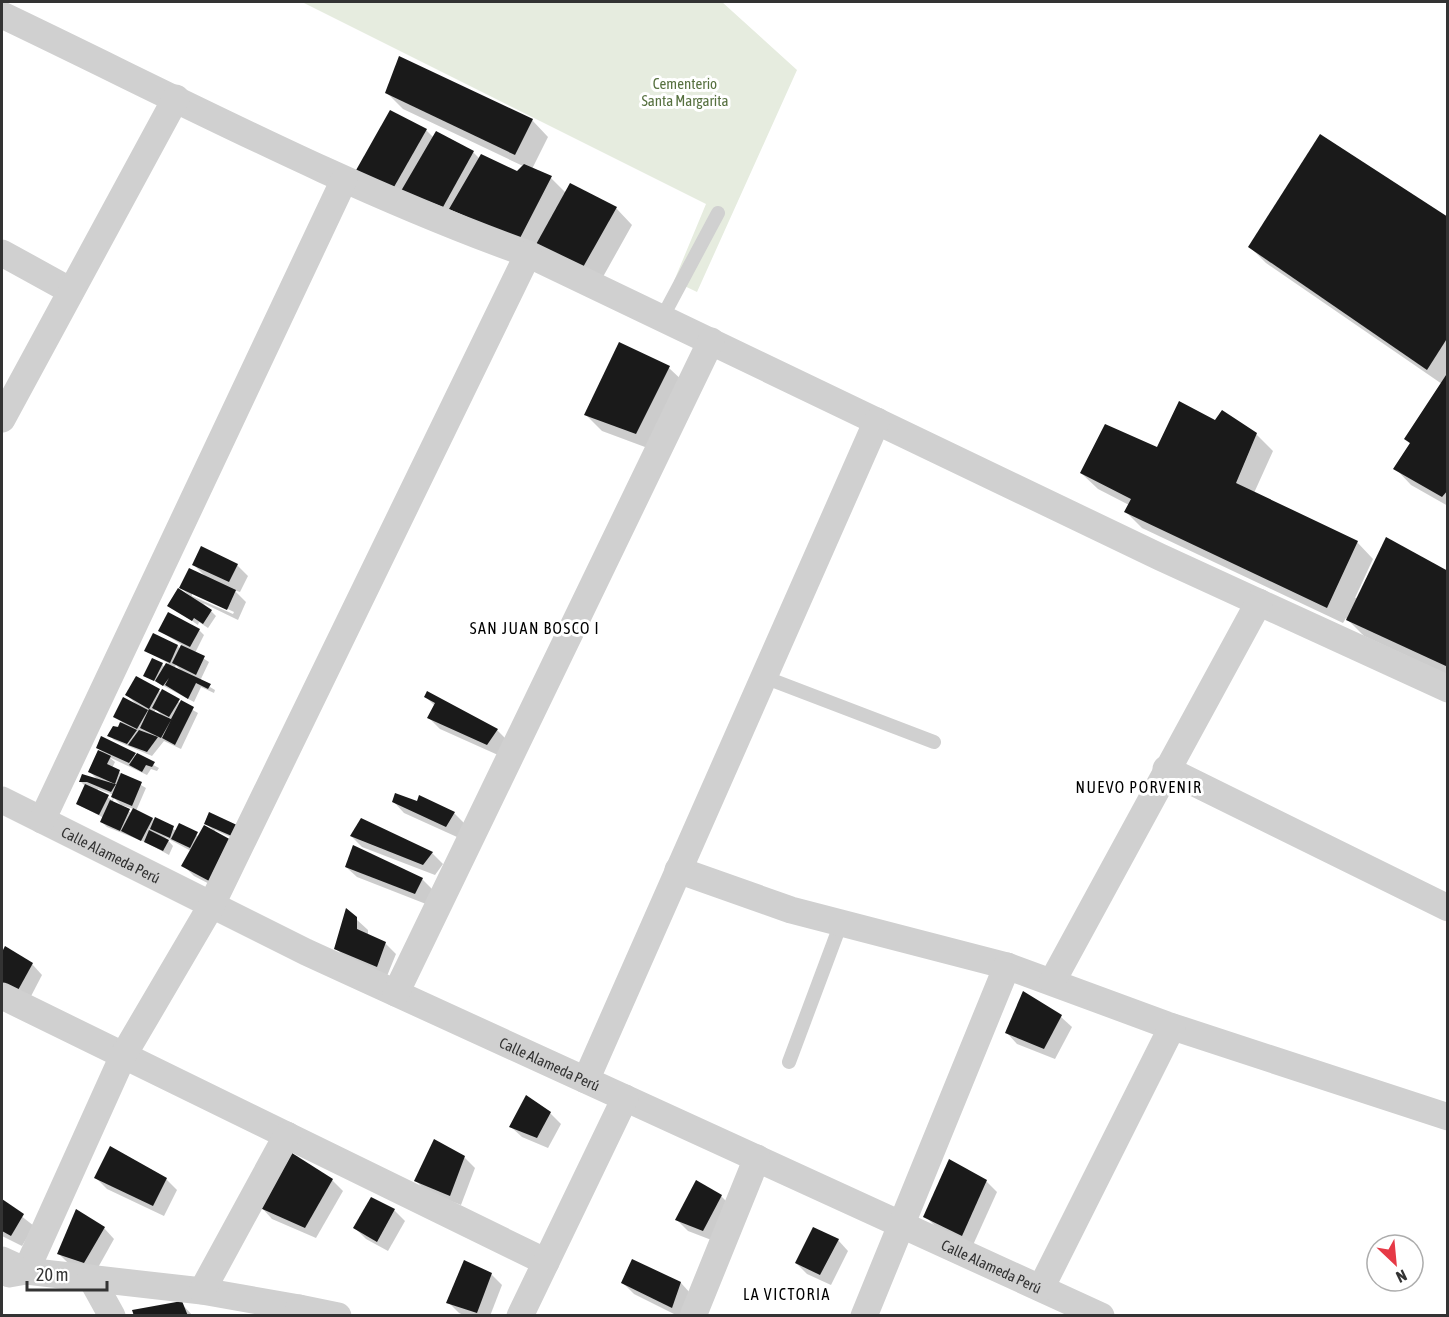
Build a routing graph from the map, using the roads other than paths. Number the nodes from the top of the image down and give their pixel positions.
1 (2, 15) edge
2 (176, 98) junction
3 (344, 180) junction
4 (718, 213) dead end
5 (2, 253) edge
6 (528, 254) junction
7 (71, 291) junction
8 (662, 318) junction
9 (711, 341) junction
10 (2, 419) edge
11 (877, 421) junction
12 (1259, 602) junction
13 (764, 677) junction
14 (1448, 689) edge
15 (934, 742) dead end
16 (1166, 770) junction
17 (2, 800) edge
18 (42, 820) junction
19 (678, 870) junction
20 (211, 906) junction
21 (1448, 908) edge
22 (841, 923) junction
23 (1007, 966) junction
24 (1052, 982) junction
25 (396, 993) junction
26 (2, 996) edge
27 (1173, 1027) junction
28 (123, 1056) junction
29 (789, 1062) dead end
30 (585, 1080) junction
31 (625, 1098) junction
32 (1448, 1118) edge
33 (287, 1135) junction
34 (757, 1158) junction
35 (902, 1224) junction
36 (2, 1260) edge
37 (546, 1262) junction
38 (14, 1273) edge
39 (92, 1278) junction
40 (1041, 1288) junction
41 (202, 1291) junction
42 (301, 1312) edge
43 (112, 1316) edge
44 (338, 1316) edge
45 (520, 1316) edge
46 (693, 1316) edge
47 (864, 1316) edge
48 (1101, 1316) edge

1 - 2 street
2 - 3 street
2 - 7 street
3 - 6 street
3 - 18 street
4 - 8 lane
5 - 7 street
6 - 8 street
6 - 20 street
7 - 10 street
8 - 9 street
9 - 11 street
9 - 25 street
11 - 12 street
11 - 13 street
12 - 14 street
12 - 16 street
13 - 15 lane
13 - 19 street
16 - 21 street
16 - 24 street
17 - 18 street, Calle Alameda Perú
18 - 20 street, Calle Alameda Perú
19 - 22 street
19 - 30 street
20 - 25 street, Calle Alameda Perú
20 - 28 street
22 - 23 street
22 - 29 lane
23 - 24 street
23 - 35 street
24 - 27 street
25 - 30 street, Calle Alameda Perú
26 - 28 street
27 - 32 street
27 - 40 street
28 - 33 street
28 - 38 street
30 - 31 street, Calle Alameda Perú
31 - 34 street, Calle Alameda Perú
31 - 37 street
33 - 37 street
33 - 41 street
34 - 35 street, Calle Alameda Perú
34 - 46 street
35 - 40 street, Calle Alameda Perú
35 - 47 street
36 - 38 street
37 - 45 street
38 - 39 street
39 - 41 street
39 - 43 street
40 - 48 street, Calle Alameda Perú
41 - 42 street
42 - 44 street

